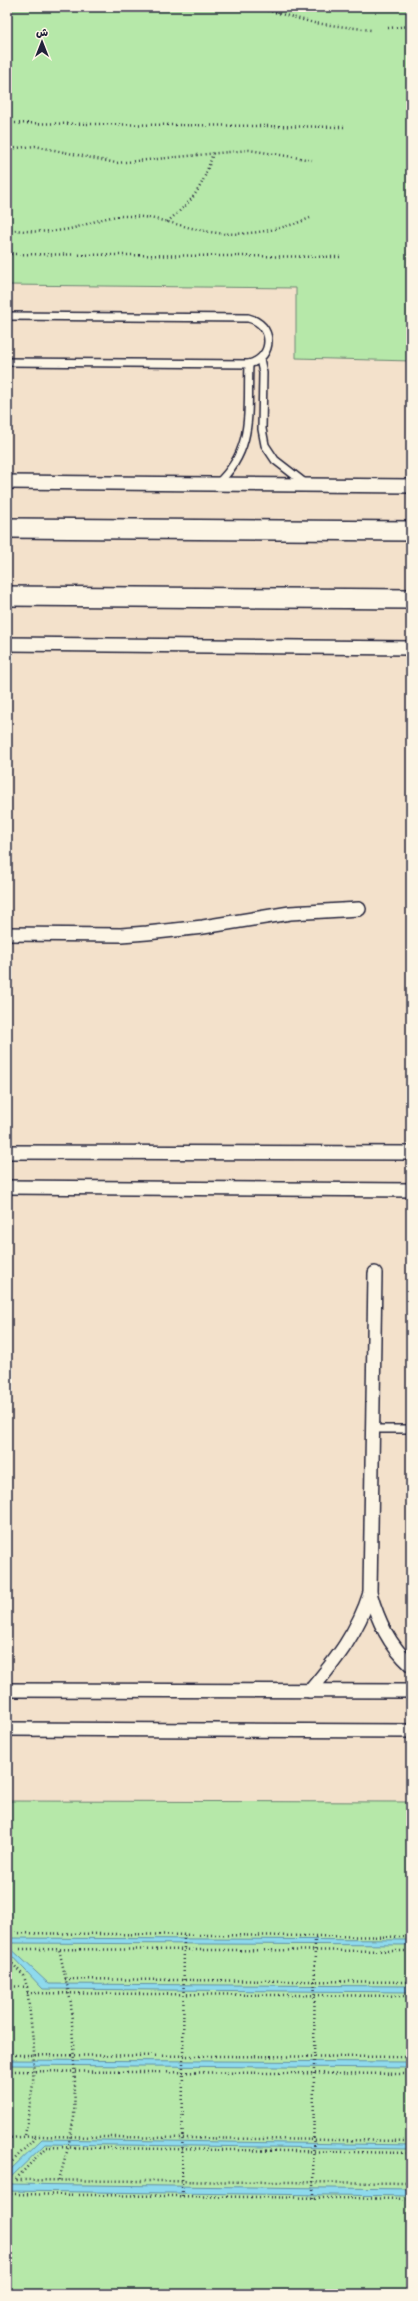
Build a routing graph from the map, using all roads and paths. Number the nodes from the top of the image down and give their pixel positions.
1 (256, 7) edge
2 (411, 26) edge
3 (388, 28) dead end
4 (371, 30) dead end
5 (7, 123) edge
6 (344, 127) dead end
7 (7, 149) edge
8 (213, 153) junction
9 (312, 160) dead end
10 (310, 218) dead end
11 (167, 222) junction
12 (7, 229) edge
13 (7, 254) edge
14 (342, 257) dead end
15 (7, 316) edge
16 (260, 359) junction
17 (7, 362) edge
18 (249, 364) junction
19 (7, 482) edge
20 (217, 485) junction
21 (307, 485) junction
22 (411, 486) edge
23 (7, 528) edge
24 (411, 531) edge
25 (7, 596) edge
26 (411, 599) edge
27 (7, 644) edge
28 (411, 648) edge
29 (359, 909) dead end
30 (7, 934) edge
31 (7, 1152) edge
32 (411, 1153) edge
33 (7, 1186) edge
34 (411, 1190) edge
35 (374, 1273) dead end
36 (372, 1428) junction
37 (411, 1429) edge
38 (370, 1593) junction
39 (411, 1665) edge
40 (7, 1690) edge
41 (310, 1691) junction
42 (411, 1691) edge
43 (7, 1729) edge
44 (411, 1731) edge
45 (7, 1933) edge
46 (184, 1934) junction
47 (315, 1936) junction
48 (411, 1937) edge
49 (20, 1949) dead end
50 (59, 1949) junction
51 (184, 1950) junction
52 (315, 1950) junction
53 (411, 1951) edge
54 (7, 1958) edge
55 (65, 1979) junction
56 (184, 1980) junction
57 (314, 1981) junction
58 (411, 1982) edge
59 (7, 1986) edge
60 (27, 1987) junction
61 (27, 1993) junction
62 (69, 1993) junction
63 (184, 1994) junction
64 (314, 1995) junction
65 (411, 1996) edge
66 (7, 2055) edge
67 (34, 2055) junction
68 (74, 2055) junction
69 (184, 2056) junction
70 (314, 2056) junction
71 (411, 2057) edge
72 (7, 2071) edge
73 (33, 2071) junction
74 (75, 2072) junction
75 (184, 2072) junction
76 (314, 2073) junction
77 (411, 2074) edge
78 (25, 2136) junction
79 (36, 2136) junction
80 (70, 2137) junction
81 (7, 2138) edge
82 (183, 2138) junction
83 (314, 2140) junction
84 (411, 2141) edge
85 (68, 2148) junction
86 (183, 2149) junction
87 (314, 2151) junction
88 (411, 2152) edge
89 (7, 2167) edge
90 (59, 2180) junction
91 (182, 2181) junction
92 (313, 2183) junction
93 (411, 2184) edge
94 (7, 2194) edge
95 (182, 2196) junction
96 (313, 2198) junction
97 (411, 2199) edge

1 - 4 path
2 - 3 path
5 - 6 path
7 - 8 path
8 - 9 path
8 - 11 path
10 - 11 path
11 - 12 path
13 - 14 path
15 - 16 lane
16 - 18 lane
16 - 21 lane
17 - 18 lane
18 - 20 lane
19 - 20 street
20 - 21 street
21 - 22 street
23 - 24 main road
25 - 26 main road
27 - 28 street
29 - 30 street
31 - 32 street
33 - 34 street
35 - 36 street
36 - 37 lane
36 - 38 street
38 - 39 street
38 - 41 street
40 - 41 street
41 - 42 street
43 - 44 street
45 - 46 path
46 - 47 path
46 - 51 path
47 - 48 path
47 - 52 path
49 - 50 path
50 - 51 path
50 - 55 path
51 - 52 path
51 - 56 path
52 - 53 path
52 - 57 path
54 - 60 path
55 - 56 path
55 - 62 path
56 - 57 path
56 - 63 path
57 - 58 path
57 - 64 path
59 - 60 path
60 - 61 path
61 - 62 path
61 - 67 path
62 - 63 path
62 - 68 path
63 - 64 path
63 - 69 path
64 - 65 path
64 - 70 path
66 - 67 path
67 - 68 path
67 - 73 path
68 - 69 path
68 - 74 path
69 - 70 path
69 - 75 path
70 - 71 path
70 - 76 path
72 - 73 path
73 - 74 path
73 - 78 path
74 - 75 path
74 - 80 path
75 - 76 path
75 - 82 path
76 - 77 path
76 - 83 path
78 - 79 path
78 - 81 path
79 - 80 path
79 - 89 path
80 - 82 path
80 - 85 path
82 - 83 path
82 - 86 path
83 - 84 path
83 - 87 path
85 - 86 path
85 - 90 path
85 - 90 path
86 - 87 path
86 - 91 path
87 - 88 path
87 - 92 path
90 - 91 path
91 - 92 path
91 - 95 path
92 - 93 path
92 - 96 path
94 - 95 path
95 - 96 path
96 - 97 path

